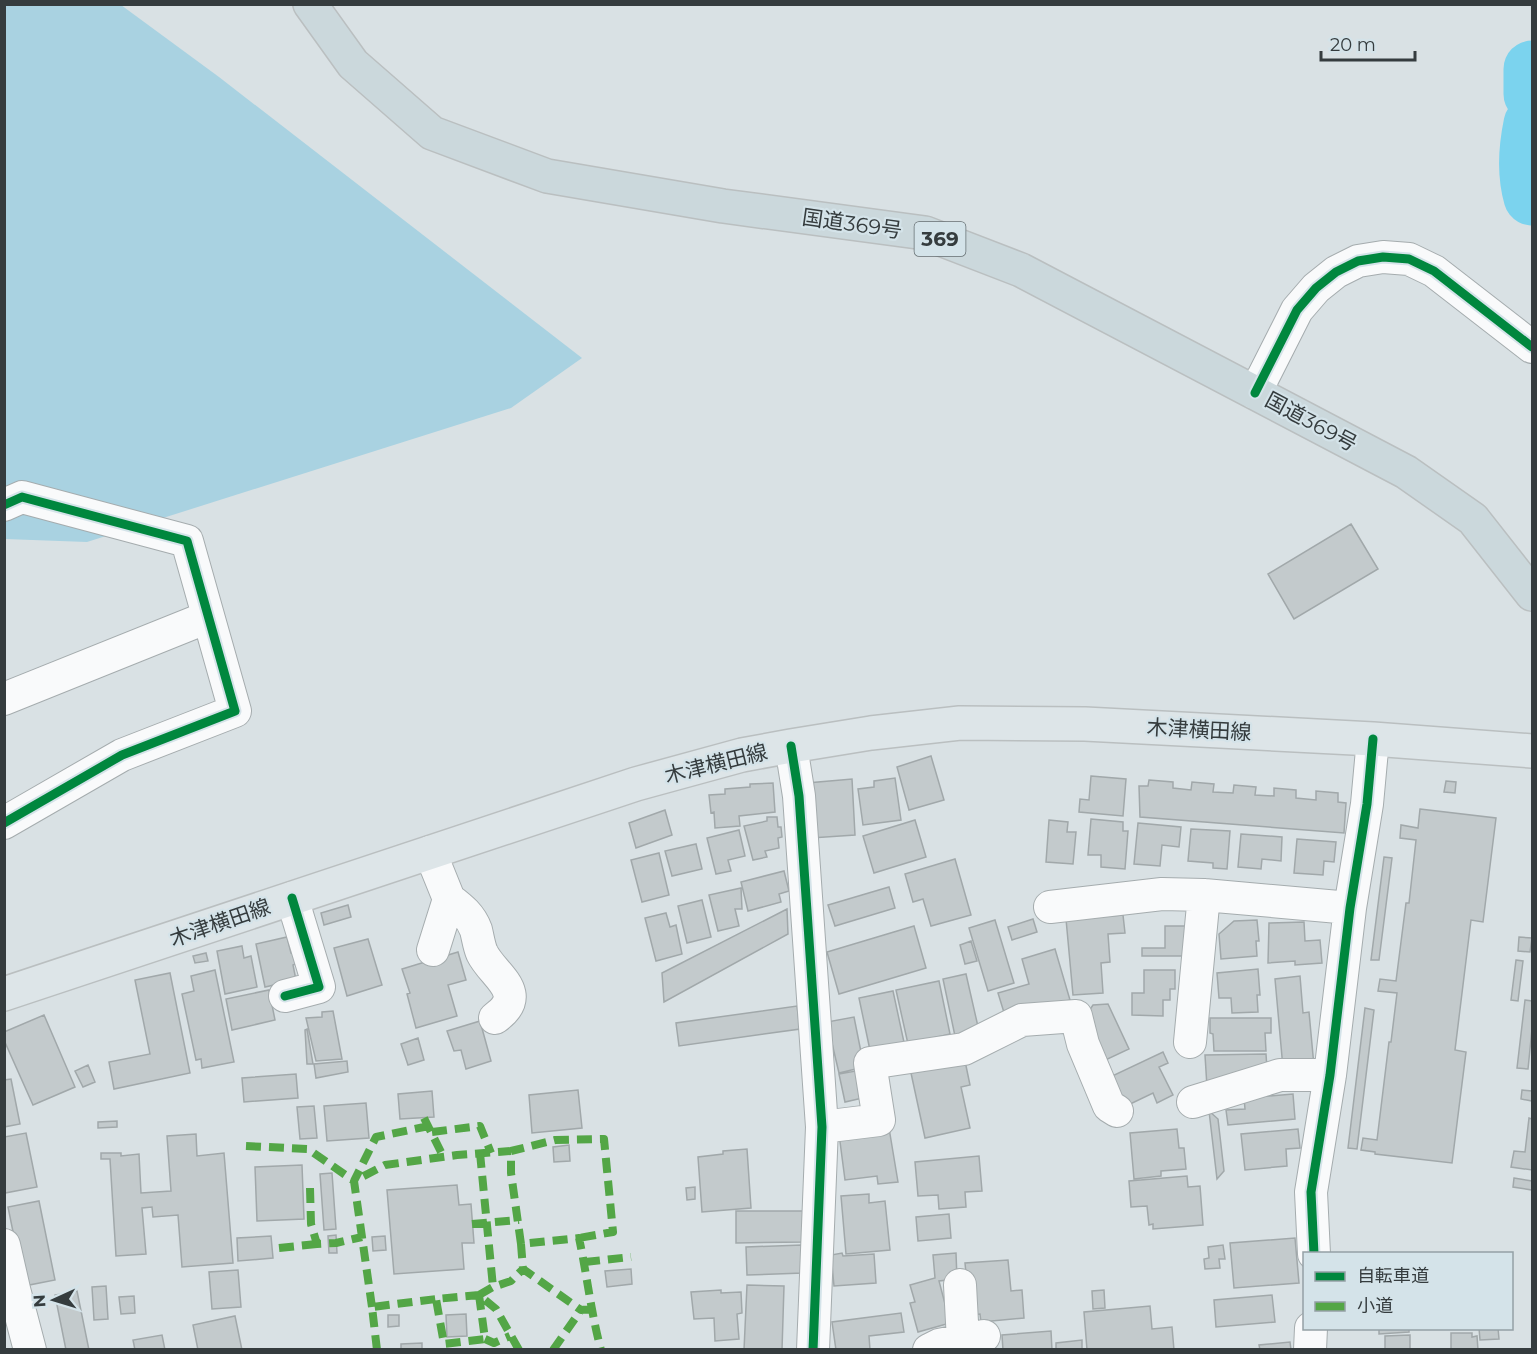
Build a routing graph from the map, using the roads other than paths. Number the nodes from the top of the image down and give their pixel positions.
1 (310, 4) edge
2 (1533, 347) edge
3 (1255, 393) junction
4 (4, 505) edge
5 (1533, 594) edge
6 (208, 617) junction
7 (4, 699) edge
8 (1373, 739) junction
9 (791, 746) junction
10 (1533, 751) edge
11 (4, 823) edge
12 (430, 852) junction
13 (1204, 895) junction
14 (292, 898) junction
15 (449, 899) junction
16 (1050, 907) dead end
17 (1350, 908) junction
18 (433, 950) dead end
19 (4, 994) edge
20 (285, 996) dead end
21 (495, 1018) dead end
22 (1191, 1042) dead end
23 (1330, 1075) junction
24 (1193, 1102) dead end
25 (1117, 1111) dead end
26 (822, 1127) junction
27 (4, 1245) edge
28 (1314, 1252) edge
29 (960, 1285) dead end
30 (1311, 1330) edge
31 (30, 1350) edge
32 (813, 1350) edge
33 (930, 1350) edge
34 (1310, 1350) edge

1 - 3 highway, 国道369号 / 369
2 - 3 street
3 - 5 highway, 国道369号 / 369
4 - 6 street
6 - 7 street
6 - 11 street
8 - 9 main road, 木津横田線
8 - 10 main road, 木津横田線
8 - 17 street
9 - 12 main road, 木津横田線
9 - 26 street
12 - 14 main road, 木津横田線
12 - 15 street
13 - 16 street
13 - 17 street
13 - 22 street
14 - 19 main road, 木津横田線
14 - 20 street
15 - 18 street
15 - 21 street
17 - 23 street
23 - 24 street
23 - 28 street
25 - 26 street
26 - 32 street
27 - 31 street
29 - 33 street
30 - 34 street

